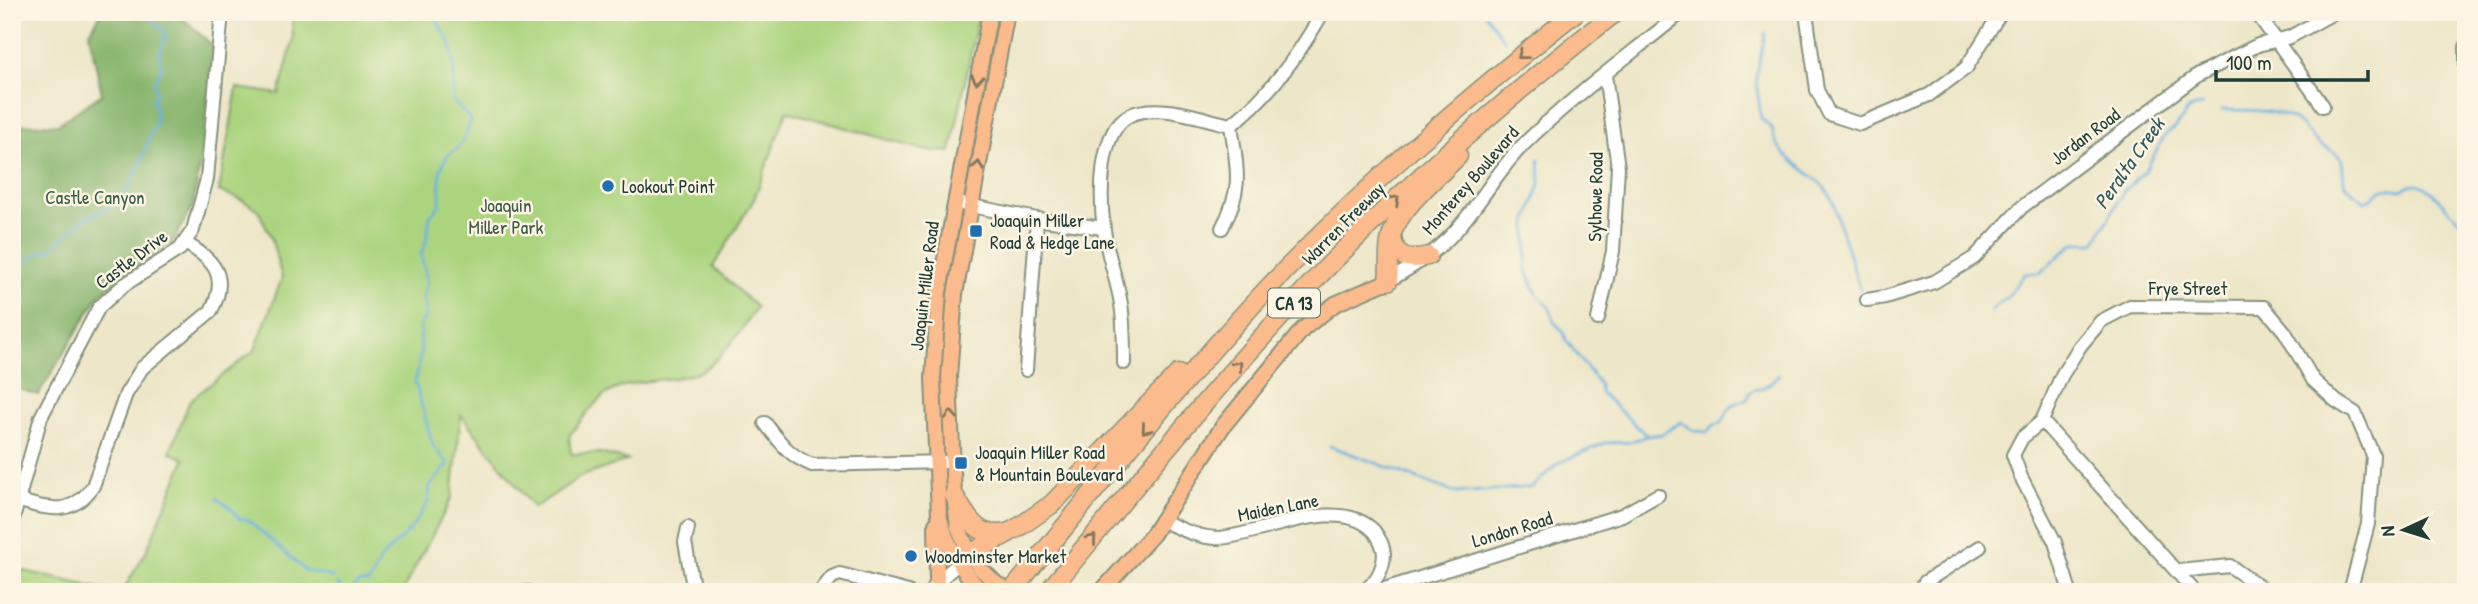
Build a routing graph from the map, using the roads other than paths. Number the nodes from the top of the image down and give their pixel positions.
1 (222, 12) edge
2 (990, 12) edge
3 (1007, 12) edge
4 (1323, 12) edge
5 (1576, 12) edge
6 (1616, 12) edge
7 (1682, 12) edge
8 (1806, 12) edge
9 (2001, 12) edge
10 (2256, 12) edge
11 (2335, 12) edge
12 (2275, 40) junction
13 (1572, 47) junction
14 (2466, 47) edge
15 (1605, 75) junction
16 (2466, 82) edge
17 (2323, 106) dead end
18 (1231, 125) junction
19 (954, 203) junction
20 (970, 206) junction
21 (1037, 219) junction
22 (1103, 228) junction
23 (1222, 228) dead end
24 (1392, 232) junction
25 (185, 243) junction
26 (1428, 256) junction
27 (1388, 281) junction
28 (1867, 300) dead end
29 (1598, 319) dead end
30 (1205, 358) junction
31 (1124, 363) dead end
32 (1026, 370) dead end
33 (2042, 421) junction
34 (765, 423) dead end
35 (953, 461) junction
36 (935, 463) junction
37 (945, 495) junction
38 (1658, 495) dead end
39 (20, 501) junction
40 (1161, 520) junction
41 (12, 523) edge
42 (688, 527) dead end
43 (1019, 527) junction
44 (1980, 547) dead end
45 (964, 559) junction
46 (2178, 572) junction
47 (934, 587) edge
48 (1001, 591) edge
49 (694, 592) edge
50 (820, 592) edge
51 (908, 592) edge
52 (982, 592) edge
53 (1048, 592) edge
54 (1101, 592) edge
55 (1363, 592) edge
56 (1375, 592) edge
57 (1919, 592) edge
58 (2070, 592) edge
59 (2195, 592) edge
60 (2267, 592) edge
61 (2350, 592) edge

1 - 25 street, Castle Drive
2 -> 19 main road, Joaquin Miller Road
20 -> 3 main road, Joaquin Miller Road
4 - 18 street
5 -> 30 highway, Warren Freeway / CA 13
6 - 13 highway, Warren Freeway / CA 13
7 - 15 street, Monterey Boulevard
8 - 9 street
10 - 12 street
11 - 12 street, Jordan Road
12 - 17 street
12 - 28 street, Jordan Road
13 - 24 highway
53 -> 13 highway, Warren Freeway / CA 13
14 - 16 street
15 - 26 street, Monterey Boulevard
15 - 29 street, Sylhowe Road
18 - 22 street
18 - 23 street
19 - 20 street
19 - 36 main road, Joaquin Miller Road
20 - 21 street
35 -> 20 main road, Joaquin Miller Road
21 - 22 street
21 - 32 street
22 - 31 street
24 - 26 highway
24 - 27 highway
25 - 39 street, Castle Drive
25 - 39 street
26 - 27 street, Monterey Boulevard
27 - 40 main road, Monterey Boulevard
30 - 43 highway
30 -> 48 highway, Warren Freeway / CA 13
33 - 46 street
33 - 58 street, Frye Street
33 - 61 street, Frye Street
34 - 36 street
35 - 36 street
35 - 37 main road, Joaquin Miller Road
36 - 37 main road, Joaquin Miller Road
37 - 43 highway
37 - 45 main road, Joaquin Miller Road
37 - 47 main road
38 - 56 street, London Road
39 - 41 street, Castle Drive
40 - 54 main road, Monterey Boulevard
40 - 55 street, Maiden Lane
42 - 49 street
43 - 45 highway
44 - 57 street
45 - 47 street
45 - 48 main road
45 - 52 main road
46 - 59 street
46 - 60 street
50 - 51 street

